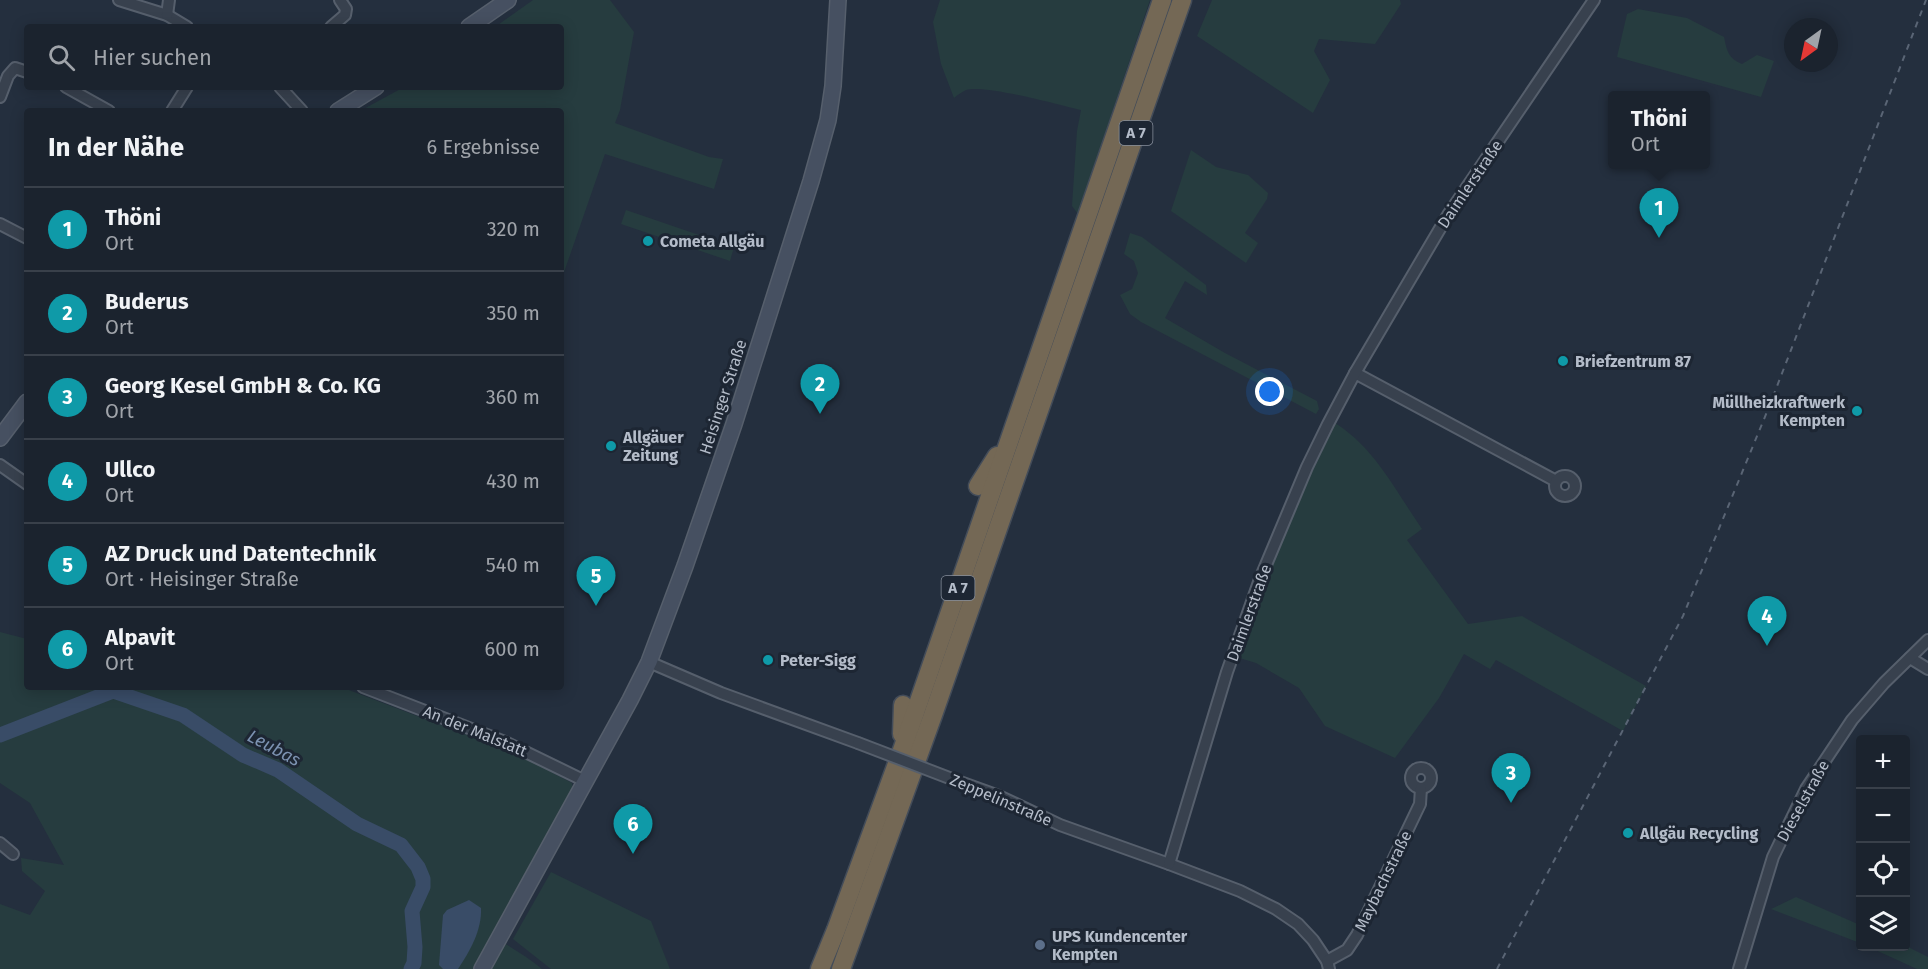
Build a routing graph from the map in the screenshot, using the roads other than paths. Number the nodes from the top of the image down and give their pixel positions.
1 (119, 0) edge
2 (169, 0) edge
3 (340, 0) edge
4 (508, 0) edge
5 (838, 0) edge
6 (1162, 0) edge
7 (1182, 0) edge
8 (1594, 0) edge
9 (167, 15) junction
10 (182, 24) edge
11 (336, 24) edge
12 (473, 24) edge
13 (24, 71) edge
14 (71, 90) edge
15 (185, 90) edge
16 (283, 90) edge
17 (371, 90) edge
18 (0, 97) edge
19 (104, 108) edge
20 (174, 108) edge
21 (300, 108) edge
22 (343, 108) edge
23 (0, 224) edge
24 (24, 236) edge
25 (1355, 373) junction
26 (24, 406) edge
27 (1016, 424) junction
28 (0, 438) edge
29 (0, 465) edge
30 (1556, 481) dead end
31 (24, 482) edge
32 (978, 486) dead end
33 (1928, 640) edge
34 (1910, 658) junction
35 (649, 662) junction
36 (1928, 669) edge
37 (371, 690) edge
38 (903, 705) dead end
39 (933, 715) junction
40 (901, 753) junction
41 (583, 784) junction
42 (1421, 788) dead end
43 (914, 811) dead end
44 (0, 843) edge
45 (14, 854) dead end
46 (1169, 864) junction
47 (1328, 965) edge
48 (482, 969) edge
49 (820, 969) edge
50 (841, 969) edge
51 (1738, 969) edge

1 - 9 street
2 - 9 street
3 - 11 street
4 - 12 street
5 - 35 street, Heisinger Straße
6 - 27 highway, A 7
7 - 39 highway, A 7
8 - 25 street, Daimlerstraße
9 - 10 street
13 - 18 street
14 - 19 street
15 - 20 street
16 - 21 street
17 - 22 street
23 - 24 street
25 - 30 street
25 - 46 street, Daimlerstraße
26 - 28 street
27 - 32 highway
27 - 40 highway, A 7
29 - 31 street
33 - 34 street, Dieselstraße
34 - 36 street
34 - 51 street, Dieselstraße
35 - 41 street, Heisinger Straße
35 - 46 street, Zeppelinstraße, bridge
37 - 41 street, An der Malstatt
38 - 40 highway
39 - 43 highway
39 - 50 highway, A 7
40 - 49 highway, A 7
41 - 48 street, Heisinger Straße
42 - 47 street, Maybachstraße
44 - 45 street
46 - 47 street, Zeppelinstraße

